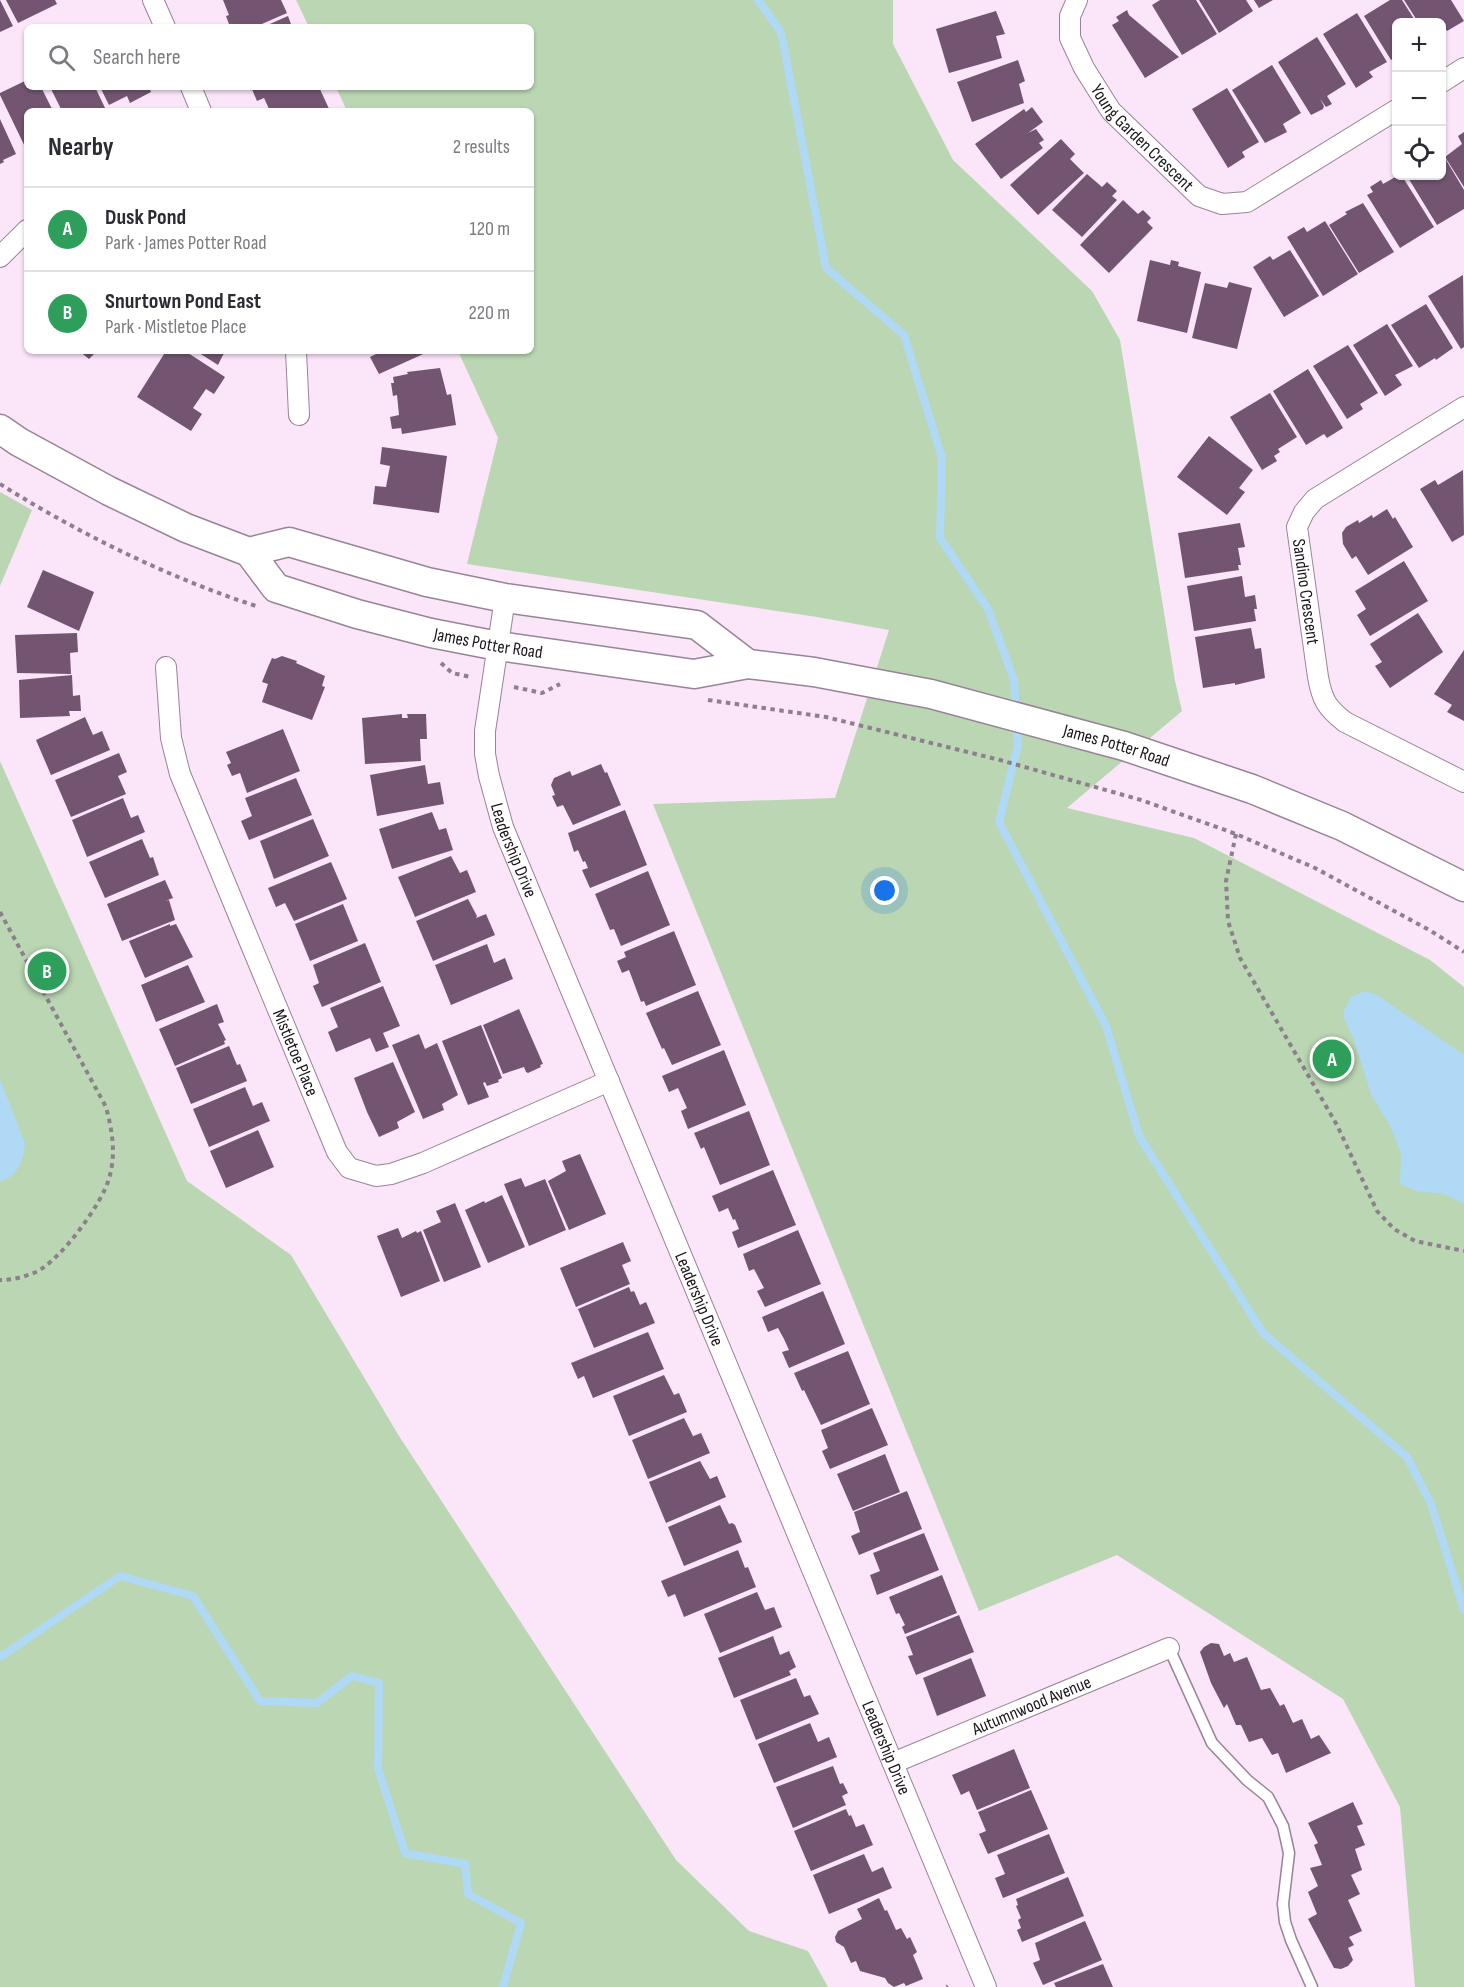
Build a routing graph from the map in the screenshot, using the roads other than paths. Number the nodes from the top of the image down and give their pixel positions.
1 (153, 0) edge
2 (1077, 0) edge
3 (164, 24) edge
4 (1464, 68) edge
5 (1446, 79) edge
6 (191, 90) edge
7 (200, 108) edge
8 (1392, 112) edge
9 (24, 233) edge
10 (0, 257) edge
11 (296, 354) edge
12 (1464, 406) edge
13 (299, 415) dead end
14 (0, 429) edge
15 (249, 552) junction
16 (505, 598) junction
17 (498, 646) junction
18 (748, 664) junction
19 (166, 667) dead end
20 (1464, 782) edge
21 (1464, 887) edge
22 (609, 1081) junction
23 (1169, 1648) joint
24 (893, 1763) junction
25 (986, 1987) edge
26 (1312, 1987) edge

1 - 3 street
2 - 8 street, Young Garden Crescent
4 - 5 street
6 - 7 street
9 - 10 street
11 - 13 street
12 - 20 street, Sandino Crescent
14 - 15 main road
15 - 16 main road, James Potter Road
15 - 17 main road, James Potter Road
16 - 17 street, Leadership Drive
16 - 18 main road, James Potter Road
17 - 18 main road, James Potter Road
17 - 22 street, Leadership Drive
18 - 21 main road, James Potter Road
19 - 22 street, Mistletoe Place
22 - 24 street, Leadership Drive
23 - 24 street, Autumnwood Avenue
23 - 26 lane
24 - 25 street, Leadership Drive

